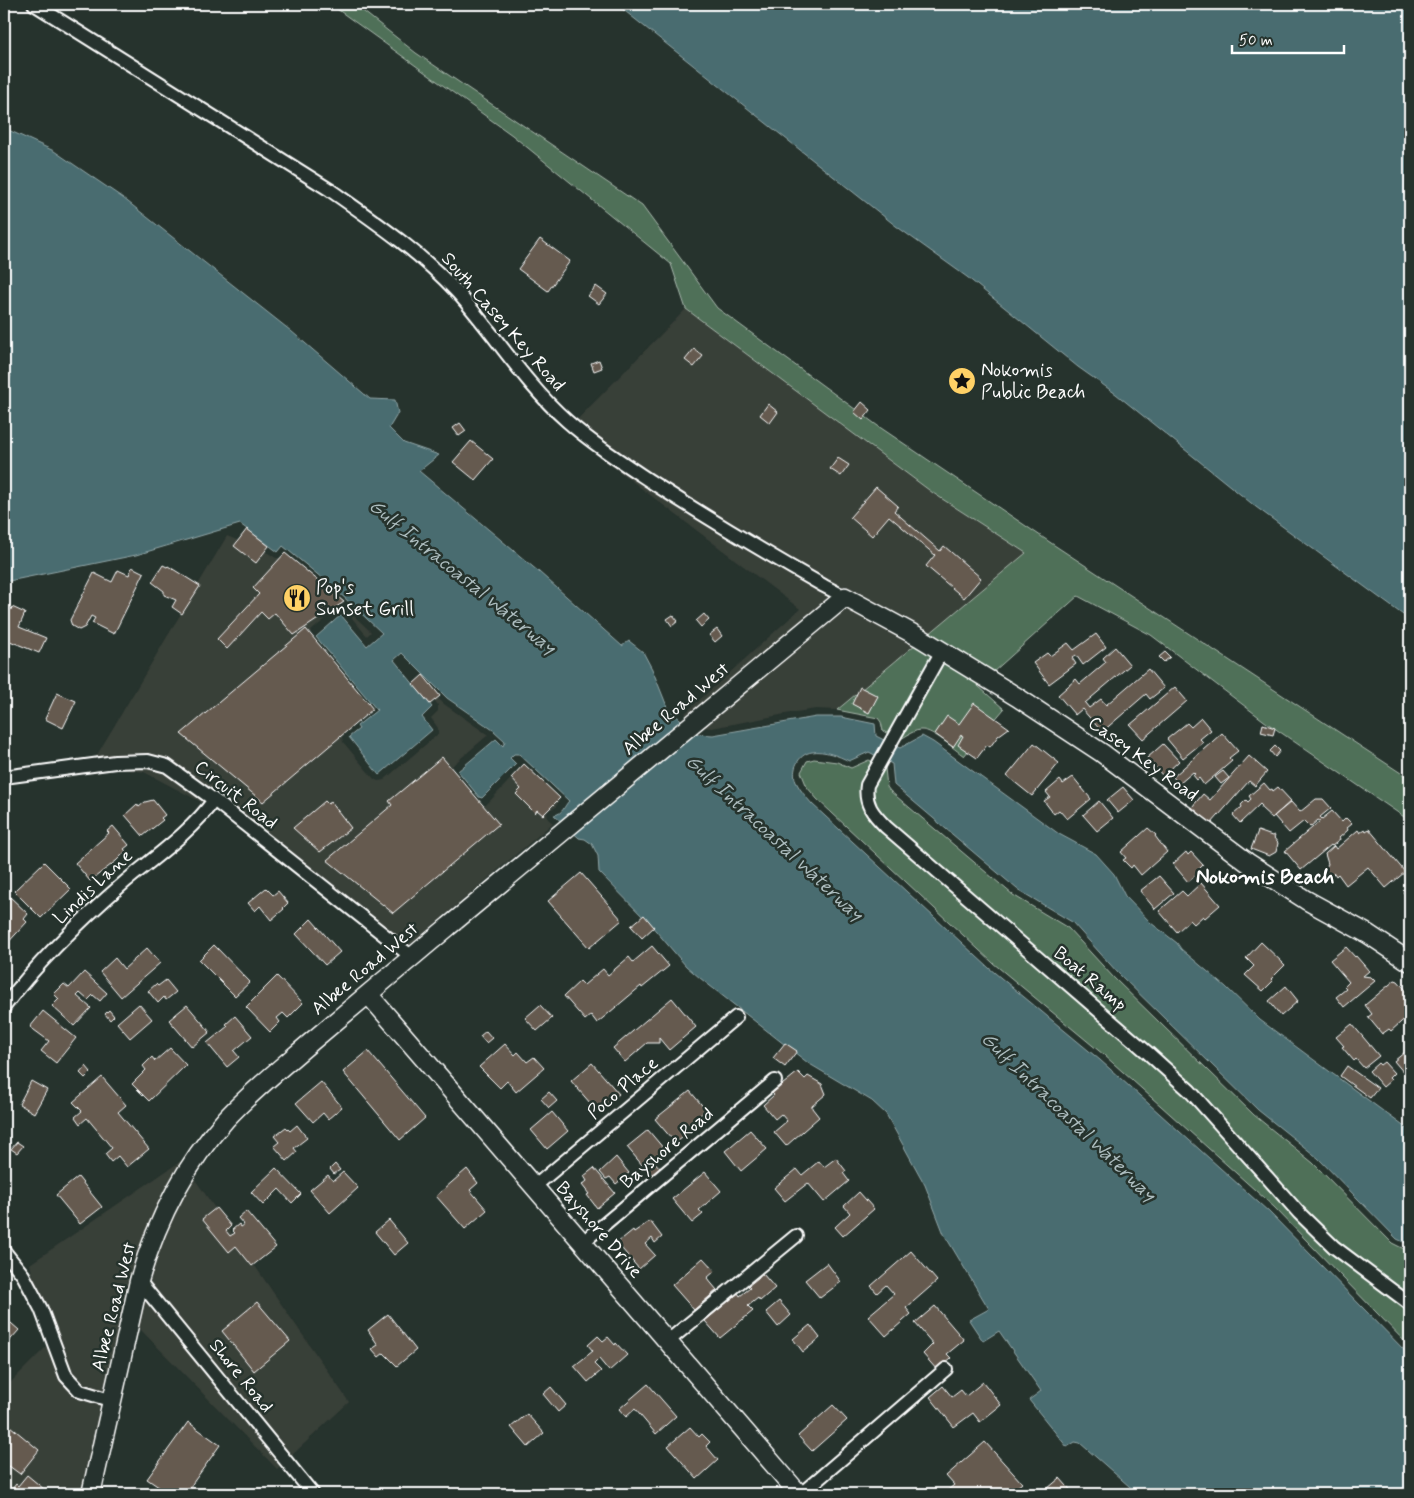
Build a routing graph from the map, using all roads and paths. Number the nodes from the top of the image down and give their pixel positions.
1 (34, 4) edge
2 (845, 596) junction
3 (942, 651) junction
4 (4, 777) edge
5 (214, 800) junction
6 (412, 958) junction
7 (1410, 962) edge
8 (368, 994) junction
9 (4, 1007) edge
10 (736, 1017) dead end
11 (775, 1081) dead end
12 (534, 1187) junction
13 (796, 1236) dead end
14 (582, 1243) junction
15 (4, 1250) edge
16 (139, 1281) junction
17 (1410, 1304) edge
18 (667, 1342) junction
19 (946, 1369) dead end
20 (113, 1401) junction
21 (91, 1494) edge
22 (313, 1494) edge
23 (800, 1494) edge

1 - 2 street, South Casey Key Road
2 - 3 street, Casey Key Road
2 - 6 street, Albee Road West
3 - 7 street, Casey Key Road
3 - 17 street, Boat Ramp
4 - 5 street, Circuit Road
5 - 6 street, Circuit Road
5 - 9 street, Lindis Lane
6 - 8 street, Albee Road West
8 - 12 street, Bayshore Drive
8 - 16 street, Albee Road West
10 - 12 street, Poco Place
11 - 14 street, Bayshore Road
12 - 14 street, Bayshore Drive
13 - 18 street
14 - 18 street, Bayshore Drive
15 - 20 street
16 - 20 street, Albee Road West
16 - 22 street, Shore Road
18 - 23 street, Bayshore Drive
19 - 23 street
20 - 21 street, Albee Road West

